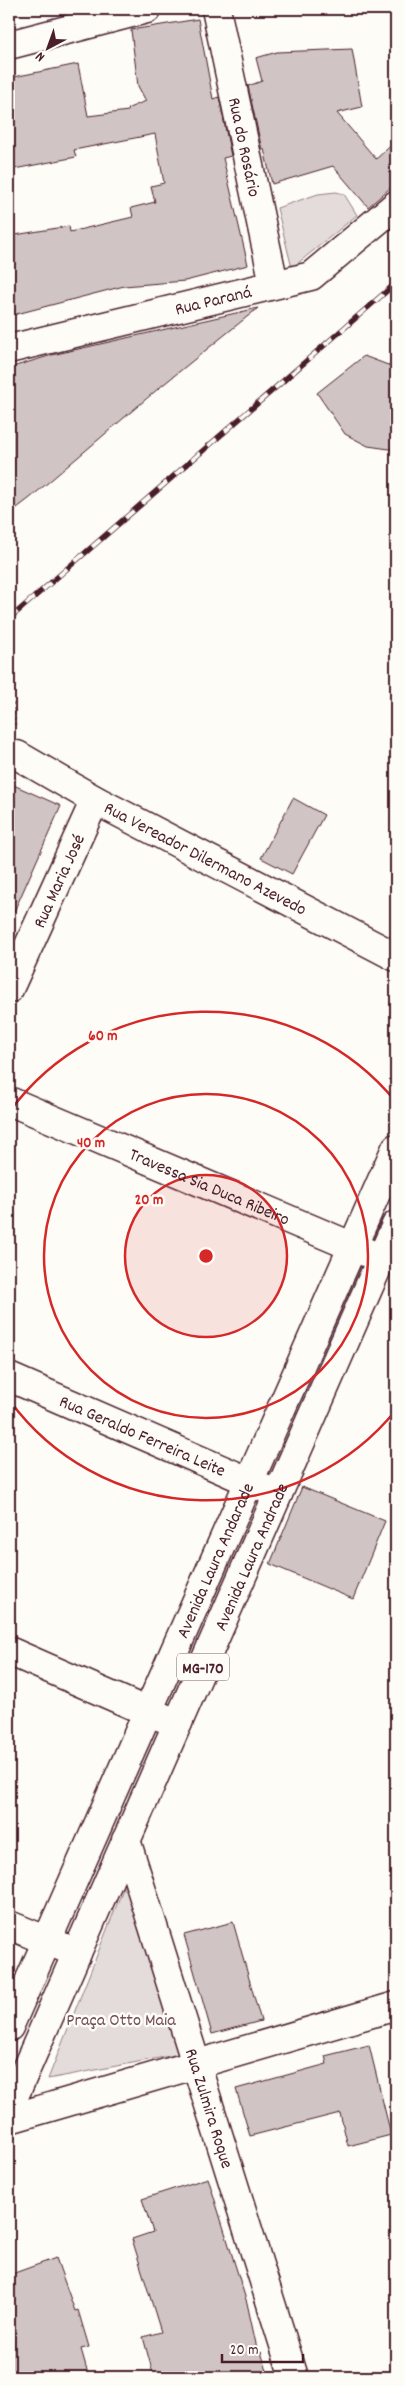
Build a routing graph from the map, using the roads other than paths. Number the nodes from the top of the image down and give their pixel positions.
1 (147, 9) edge
2 (216, 9) edge
3 (9, 45) edge
4 (396, 205) edge
5 (274, 284) junction
6 (9, 349) edge
7 (17, 755) dead end
8 (95, 800) junction
9 (396, 957) edge
10 (9, 989) edge
11 (9, 1101) edge
12 (396, 1148) edge
13 (392, 1241) edge
14 (352, 1247) junction
15 (9, 1377) edge
16 (249, 1482) junction
17 (278, 1494) junction
18 (9, 1651) edge
19 (148, 1712) junction
20 (178, 1723) junction
21 (126, 1840) junction
22 (9, 1925) edge
23 (46, 1942) junction
24 (77, 1952) junction
25 (396, 2006) edge
26 (9, 2027) edge
27 (196, 2064) junction
28 (9, 2108) edge
29 (9, 2119) edge
30 (294, 2377) edge

1 - 3 street
2 - 5 street, Rua do Rosário
4 - 5 street, Rua Paraná
5 - 6 street, Rua Paraná
7 - 8 street, Rua Vereador Dilermano Azevedo
8 - 9 street, Rua Vereador Dilermano Azevedo
8 - 10 street, Rua Maria José
11 - 14 street, Travessa Sia Duca Ribeiro
12 - 14 street, Avenida Laura Andarade / MG-170
13 - 14 street, Travessa Sia Duca Ribeiro
13 - 17 street, Avenida Laura Andrade / MG-170
14 - 16 street, Avenida Laura Andarade / MG-170
15 - 16 street, Rua Geraldo Ferreira Leite
16 - 17 street, Rua Geraldo Ferreira Leite
16 - 19 street, Avenida Laura Andarade / MG-170
17 - 20 street, Avenida Laura Andrade / MG-170
18 - 19 street
19 - 20 street
19 - 23 street, Avenida Laura Andarade / MG-170
20 - 21 street, Avenida Laura Andrade / MG-170
21 - 24 street, Avenida Laura Andrade / MG-170
21 - 27 street, Rua Zulmira Roque
22 - 23 street
23 - 24 street
23 - 26 street, Avenida Laura Andarade / MG-170
24 - 28 street, Avenida Laura Andrade / MG-170
25 - 27 street
27 - 29 street
27 - 30 street, Rua Zulmira Roque

